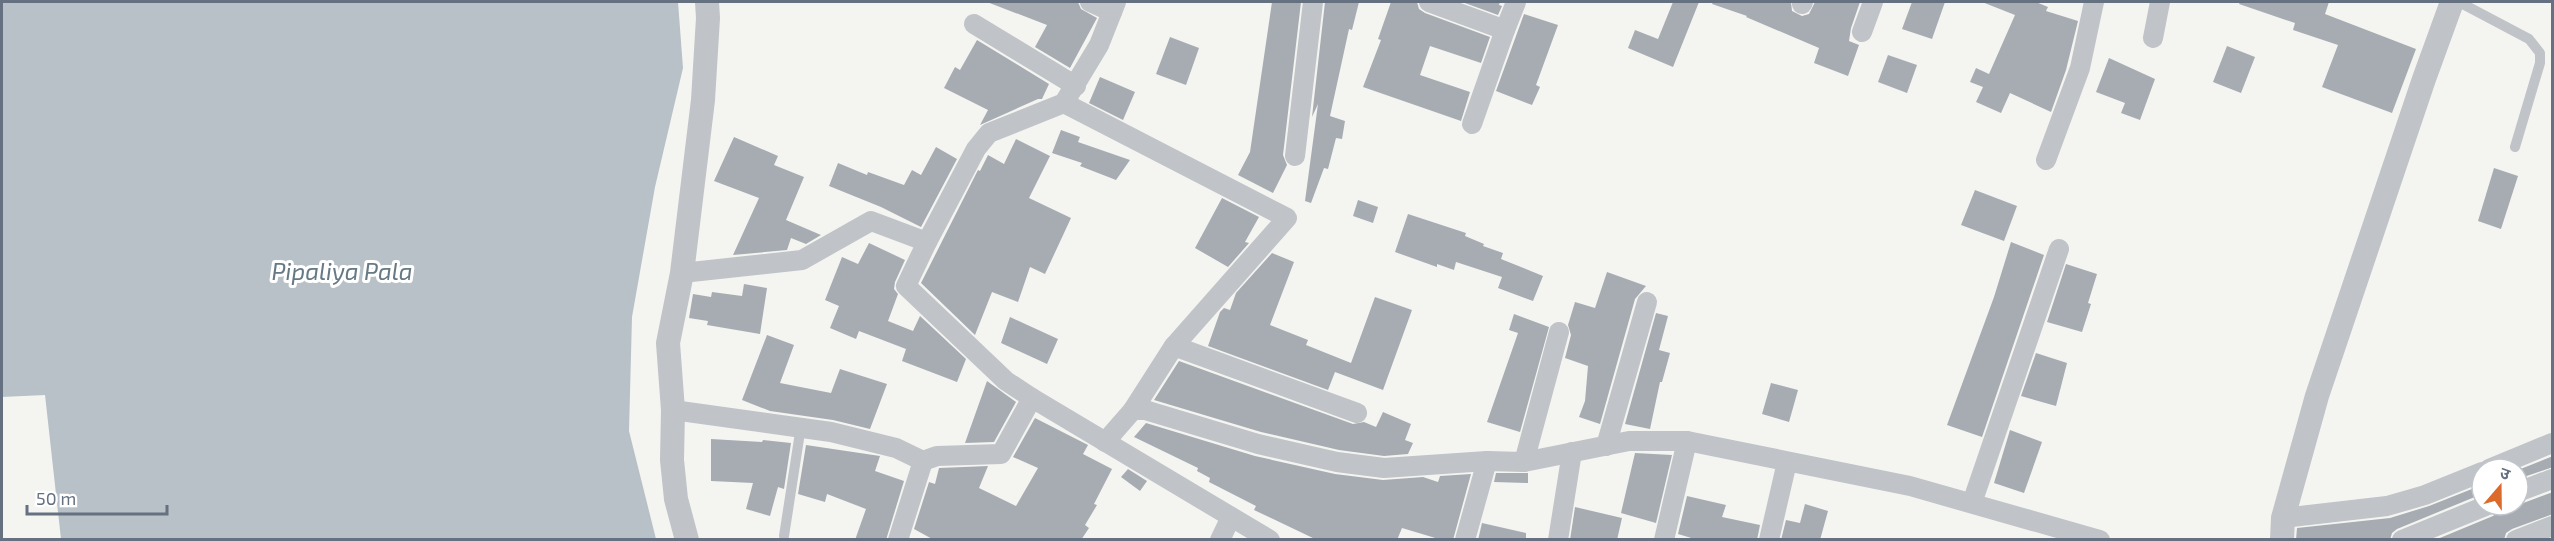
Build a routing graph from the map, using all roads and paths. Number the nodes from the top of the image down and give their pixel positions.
1 (707, 2) edge
2 (1090, 2) edge
3 (1313, 2) edge
4 (1429, 2) edge
5 (1516, 2) edge
6 (1873, 2) edge
7 (2094, 2) edge
8 (2160, 2) edge
9 (2452, 2) edge
10 (2459, 2) edge
11 (1114, 7) edge
12 (974, 24) dead end
13 (1505, 30) junction
14 (1862, 32) dead end
15 (2153, 38) dead end
16 (1076, 86) junction
17 (1064, 103) junction
18 (1472, 124) dead end
19 (2515, 147) dead end
20 (1295, 156) dead end
21 (2046, 160) dead end
22 (927, 242) junction
23 (2059, 249) dead end
24 (682, 273) junction
25 (1647, 302) dead end
26 (1559, 332) dead end
27 (1174, 346) junction
28 (1032, 398) junction
29 (673, 410) junction
30 (1133, 410) junction
31 (1357, 413) dead end
32 (801, 426) junction
33 (1687, 441) junction
34 (1105, 442) junction
35 (2553, 443) edge
36 (1606, 446) junction
37 (1572, 452) junction
38 (2519, 457) edge
39 (923, 460) junction
40 (1487, 461) junction
41 (1524, 462) junction
42 (1787, 462) junction
43 (2470, 477) edge
44 (2553, 478) edge
45 (2530, 487) edge
46 (1972, 503) junction
47 (2470, 512) edge
48 (1231, 517) junction
49 (2553, 526) edge
50 (2282, 529) edge
51 (784, 536) dead end
52 (902, 538) edge
53 (687, 540) edge
54 (1220, 540) edge
55 (1270, 540) edge
56 (1465, 540) edge
57 (1558, 540) edge
58 (1664, 540) edge
59 (1768, 540) edge
60 (2100, 540) edge
61 (2402, 540) edge
62 (2516, 540) edge

1 - 24 street
2 - 11 street
3 - 20 street
4 - 13 street
5 - 13 street
6 - 14 street
7 - 21 street
8 - 15 street
9 - 50 street
10 - 19 lane
11 - 16 street
12 - 16 street
13 - 18 street
16 - 17 street
17 - 22 street
17 - 27 street
22 - 24 street
22 - 28 street
23 - 46 street
24 - 29 street
25 - 36 street
26 - 41 street
27 - 30 street
27 - 31 street
28 - 34 street
28 - 39 street
29 - 32 street
29 - 53 street
30 - 34 street
30 - 40 street
32 - 39 street
32 - 51 lane
33 - 36 street
33 - 42 street
33 - 58 street
34 - 48 street
35 - 38 street
36 - 37 street
37 - 41 street
37 - 57 street
39 - 52 street
40 - 41 street
40 - 56 street
42 - 46 street
42 - 59 street
43 - 50 street
44 - 45 street
46 - 60 street
47 - 61 street
48 - 54 street
48 - 55 street
49 - 62 street

